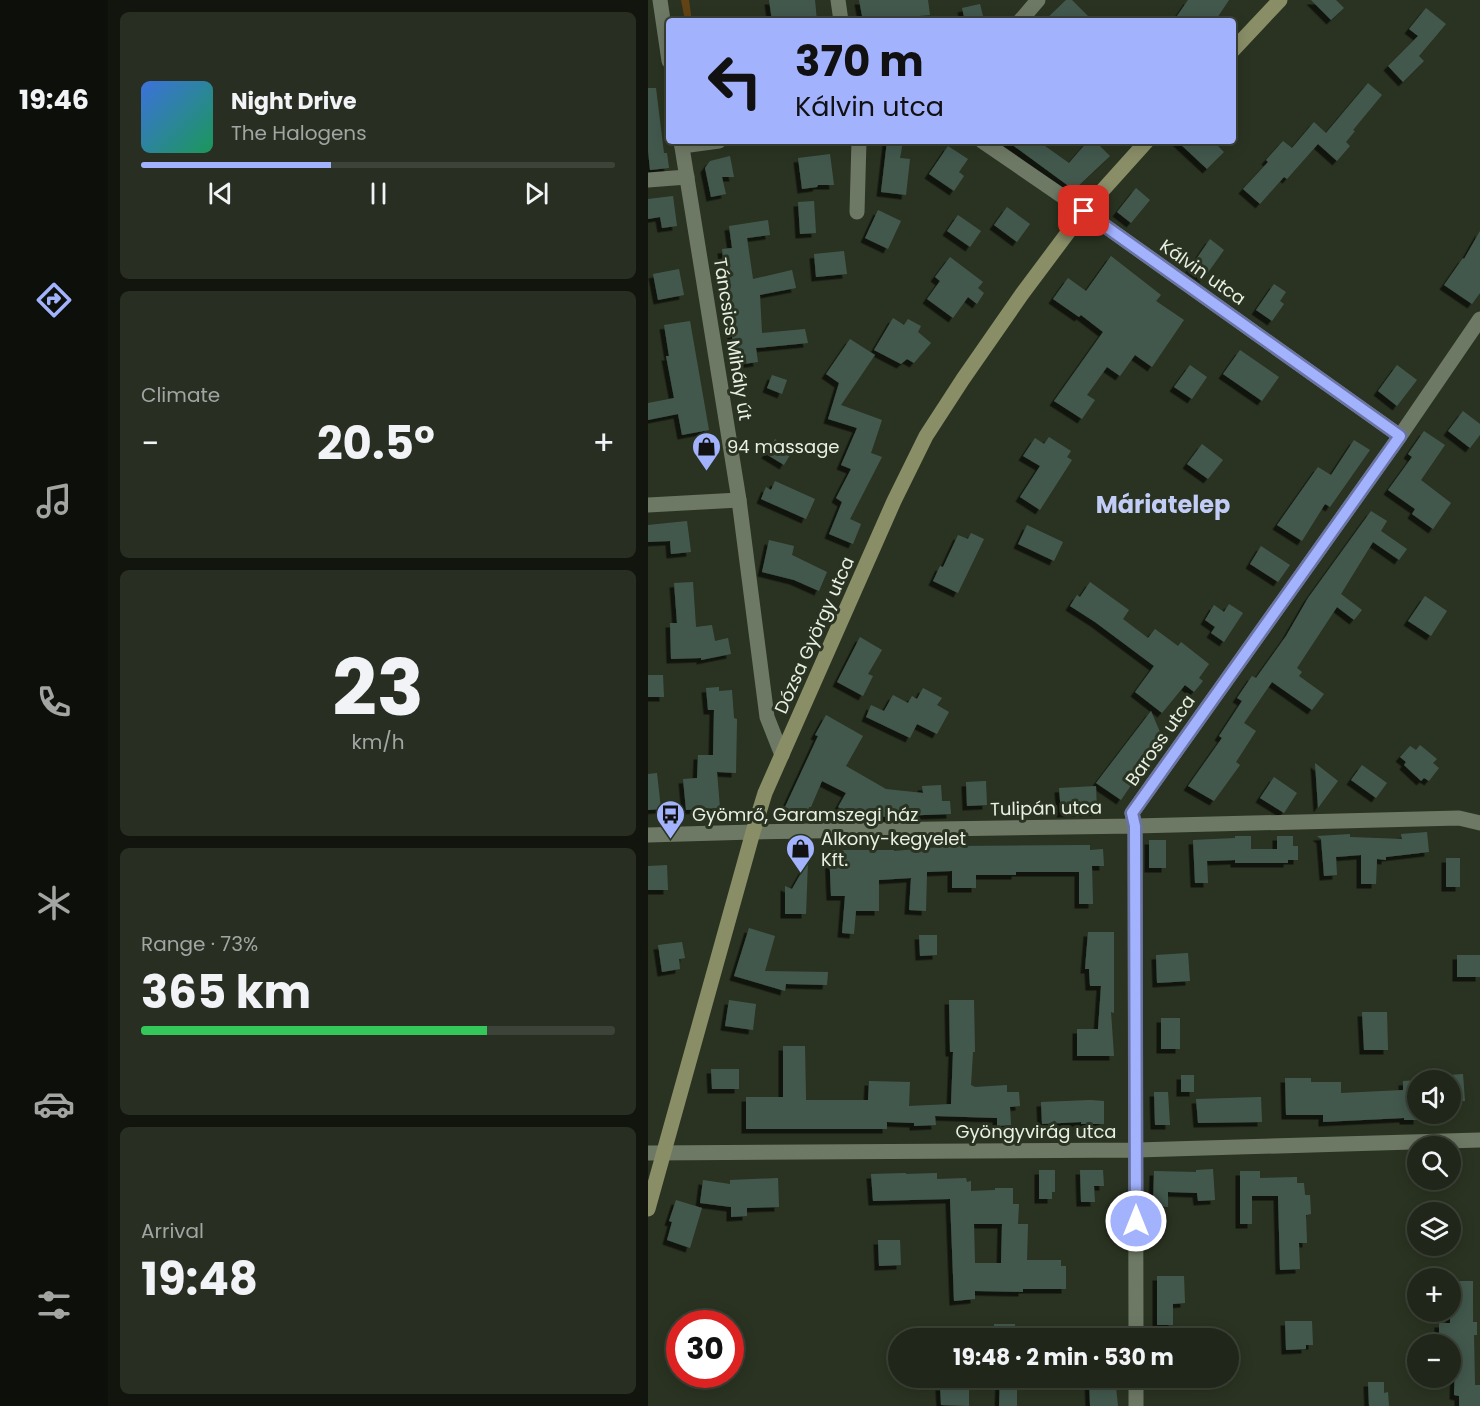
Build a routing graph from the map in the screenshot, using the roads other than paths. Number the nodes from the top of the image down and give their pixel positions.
1 (660, 0) edge
2 (838, 0) edge
3 (1038, 0) edge
4 (1280, 0) edge
5 (841, 18) edge
6 (1023, 18) edge
7 (666, 41) edge
8 (1236, 47) edge
9 (681, 144) edge
10 (859, 144) edge
11 (986, 144) edge
12 (1144, 144) edge
13 (687, 177) junction
14 (648, 180) edge
15 (1084, 211) junction
16 (857, 212) dead end
17 (1480, 319) edge
18 (1400, 436) junction
19 (739, 500) junction
20 (648, 505) edge
21 (782, 755) junction
22 (1480, 823) edge
23 (1135, 826) junction
24 (753, 832) junction
25 (648, 835) edge
26 (1480, 1140) edge
27 (1137, 1150) junction
28 (656, 1153) edge
29 (648, 1209) edge
30 (1136, 1328) edge
31 (1136, 1388) edge
32 (1136, 1406) edge

1 - 7 street
2 - 5 street
3 - 6 street
4 - 8 main road
9 - 13 street, Táncsics Mihály út
10 - 16 street
11 - 15 street, Kálvin utca
12 - 15 main road, Dózsa György utca
13 - 14 street
13 - 19 street, Táncsics Mihály út
15 - 18 street, Kálvin utca
15 - 21 main road, Dózsa György utca
17 - 18 street, Baross utca
18 - 23 street, Baross utca
19 - 20 street
19 - 21 street, Táncsics Mihály út
21 - 24 main road, Dózsa György utca
22 - 23 street, Tulipán utca
23 - 24 street, Tulipán utca
23 - 27 street, Baross utca
24 - 25 street, Tulipán utca
24 - 28 main road, Dózsa György utca
26 - 27 street, Gyöngyvirág utca
27 - 28 street, Gyöngyvirág utca
27 - 30 street, Baross utca
28 - 29 main road, Dózsa György utca
31 - 32 street

